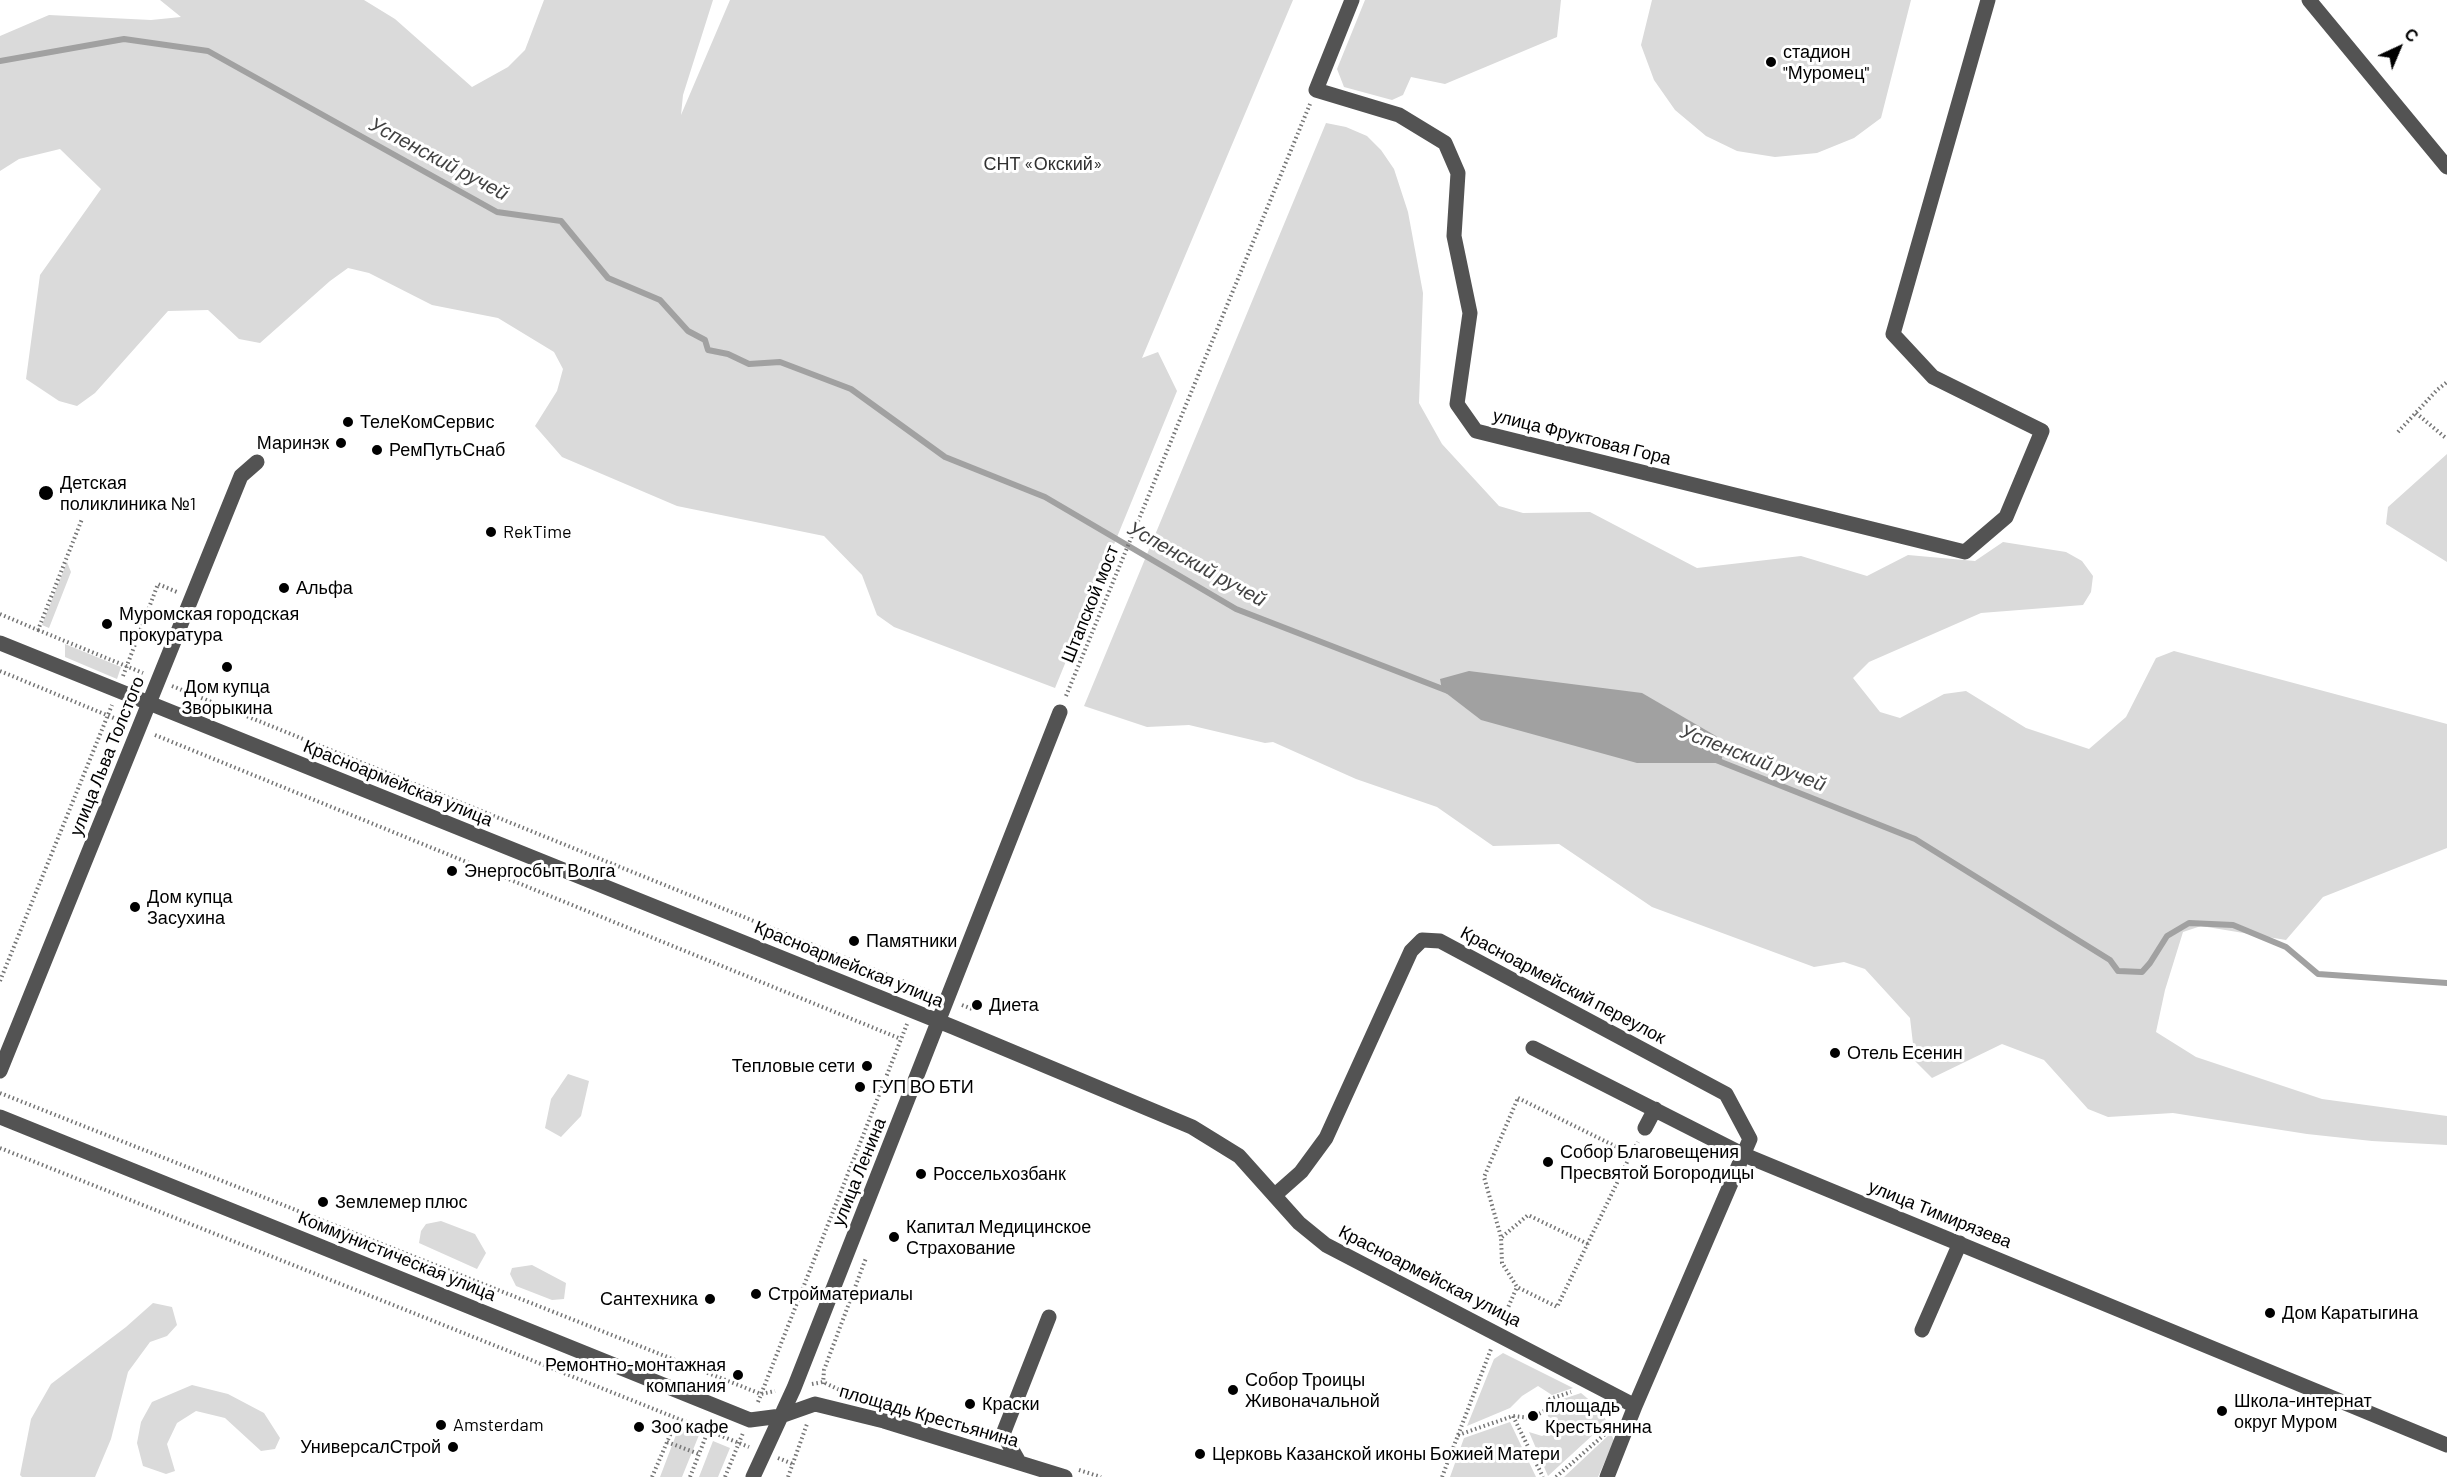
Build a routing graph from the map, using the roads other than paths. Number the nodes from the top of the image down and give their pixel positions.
1 (1352, 0) edge
2 (1989, 0) edge
3 (2309, 0) edge
4 (2447, 167) edge
5 (257, 462) dead end
6 (0, 643) edge
7 (149, 703) junction
8 (1060, 712) road end
9 (939, 1021) junction
10 (1533, 1048) dead end
11 (0, 1071) edge
12 (1655, 1109) junction
13 (0, 1117) edge
14 (1645, 1128) dead end
15 (1742, 1154) junction
16 (1275, 1195) junction
17 (1960, 1243) junction
18 (1049, 1317) dead end
19 (1922, 1330) dead end
20 (1635, 1406) junction
21 (781, 1416) junction
22 (2447, 1445) edge
23 (1019, 1462) junction
24 (753, 1477) edge
25 (1065, 1477) edge
26 (1607, 1477) edge

1 - 2 street, улица Фруктовая Гора
3 - 4 street
5 - 7 street, улица Льва Толстого
6 - 7 street, Красноармейская улица
7 - 9 street, Красноармейская улица
7 - 11 street, улица Льва Толстого
8 - 9 street, улица Ленина
9 - 16 street, Красноармейская улица
9 - 21 street, улица Ленина
10 - 12 street, улица Тимирязева
12 - 14 street
12 - 15 street, улица Тимирязева
13 - 21 street, Коммунистическая улица
15 - 16 street, Красноармейский переулок
15 - 17 street, улица Тимирязева
15 - 20 street
16 - 20 street, Красноармейская улица
17 - 19 street
17 - 22 street, улица Тимирязева
18 - 23 street
20 - 26 street
21 - 23 street, площадь Крестьянина
21 - 24 street, улица Ленина
23 - 25 street, площадь Крестьянина

